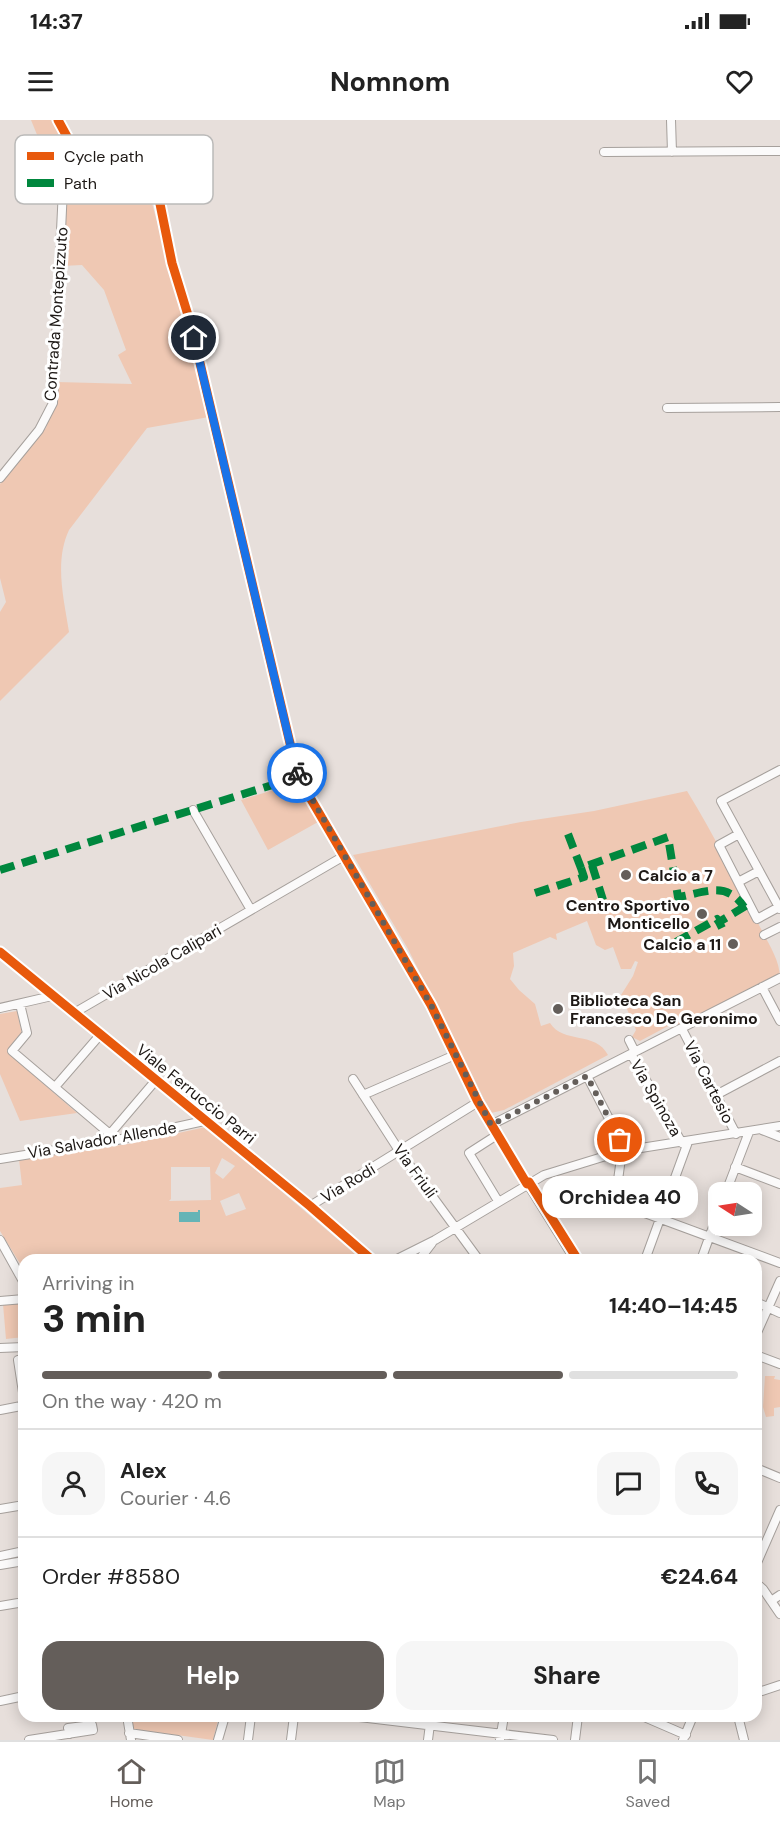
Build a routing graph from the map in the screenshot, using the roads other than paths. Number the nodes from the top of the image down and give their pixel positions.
1 (58, 120) edge
2 (671, 120) edge
3 (66, 135) edge
4 (780, 151) edge
5 (604, 152) dead end
6 (672, 152) junction
7 (62, 204) edge
8 (160, 204) edge
9 (780, 407) edge
10 (667, 408) dead end
11 (0, 478) edge
12 (780, 770) edge
13 (193, 810) dead end
14 (739, 834) junction
15 (344, 856) junction
16 (759, 871) junction
17 (738, 882) junction
18 (780, 908) edge
19 (251, 910) junction
20 (780, 927) edge
21 (764, 935) dead end
22 (0, 952) edge
23 (780, 978) edge
24 (762, 987) junction
25 (52, 996) junction
26 (20, 1004) junction
27 (0, 1008) edge
28 (74, 1013) junction
29 (780, 1021) edge
30 (682, 1029) junction
31 (100, 1035) junction
32 (629, 1040) dead end
33 (633, 1053) junction
34 (455, 1054) junction
35 (780, 1061) edge
36 (587, 1076) junction
37 (353, 1079) dead end
38 (156, 1080) junction
39 (55, 1087) junction
40 (363, 1095) junction
41 (716, 1095) junction
42 (478, 1102) junction
43 (204, 1121) junction
44 (491, 1125) junction
45 (780, 1126) edge
46 (760, 1129) junction
47 (749, 1132) junction
48 (736, 1134) junction
49 (497, 1135) junction
50 (113, 1137) junction
51 (780, 1137) edge
52 (685, 1142) junction
53 (622, 1151) junction
54 (400, 1152) junction
55 (0, 1159) edge
56 (735, 1167) junction
57 (730, 1182) edge
58 (527, 1184) junction
59 (780, 1184) edge
60 (498, 1201) junction
61 (310, 1206) junction
62 (661, 1219) junction
63 (455, 1227) junction
64 (708, 1235) edge
65 (710, 1236) joint
66 (0, 1240) edge
67 (435, 1240) junction
68 (365, 1254) edge
69 (407, 1254) edge
70 (424, 1254) edge
71 (475, 1254) edge
72 (571, 1254) edge
73 (647, 1254) edge
74 (703, 1254) edge
75 (757, 1254) edge
76 (762, 1256) edge
77 (780, 1263) edge
78 (18, 1272) edge
79 (780, 1281) edge
80 (18, 1300) edge
81 (0, 1301) edge
82 (762, 1305) edge
83 (768, 1308) junction
84 (780, 1313) edge
85 (762, 1322) edge
86 (762, 1357) edge
87 (780, 1365) edge
88 (18, 1407) edge
89 (0, 1410) edge
90 (762, 1470) edge
91 (780, 1478) edge
92 (18, 1506) edge
93 (0, 1509) edge
94 (780, 1510) edge
95 (762, 1550) edge
96 (18, 1552) edge
97 (0, 1556) edge
98 (18, 1562) edge
99 (0, 1565) edge
100 (762, 1590) edge
101 (780, 1595) edge
102 (771, 1601) junction
103 (18, 1603) edge
104 (0, 1606) edge
105 (780, 1614) edge
106 (780, 1688) edge
107 (762, 1691) edge
108 (18, 1697) edge
109 (0, 1701) edge
110 (127, 1722) edge
111 (223, 1722) edge
112 (250, 1722) edge
113 (293, 1722) edge
114 (408, 1722) edge
115 (430, 1722) edge
116 (503, 1722) edge
117 (577, 1722) edge
118 (654, 1722) edge
119 (690, 1722) edge
120 (740, 1722) edge
121 (430, 1725) junction
122 (70, 1734) dead end
123 (130, 1737) edge
124 (501, 1737) edge
125 (684, 1737) edge
126 (147, 1738) edge
127 (29, 1740) edge
128 (178, 1740) edge
129 (218, 1740) edge
130 (248, 1740) edge
131 (291, 1740) edge
132 (428, 1740) edge
133 (553, 1740) edge
134 (575, 1740) edge
135 (744, 1740) edge

1 - 3 street
2 - 6 street
4 - 6 street
5 - 6 street
7 - 11 street, Contrada Montepizzuto
8 - 15 street
9 - 10 street
12 - 14 street
13 - 19 street
14 - 16 street
14 - 17 street
15 - 19 street, Via Nicola Calipari
15 - 34 street
16 - 17 street
16 - 18 street
17 - 18 street
19 - 28 street, Via Nicola Calipari
20 - 21 street
22 - 25 street, Viale Ferruccio Parri
23 - 24 street
24 - 29 street
24 - 30 street
25 - 26 street
25 - 28 street, Viale Ferruccio Parri
26 - 27 street
26 - 39 street
28 - 31 street, Viale Ferruccio Parri
30 - 33 street
30 - 41 street, Via Cartesio
31 - 38 street, Viale Ferruccio Parri
31 - 39 street
32 - 33 street, Via Spinoza
33 - 36 street
33 - 52 street, Via Spinoza
34 - 40 street
34 - 42 street
35 - 41 street
36 - 44 street
36 - 53 street
37 - 40 street, Via Friuli
38 - 43 street, Viale Ferruccio Parri
38 - 50 street
39 - 50 street
40 - 54 street, Via Friuli
41 - 48 street, Via Cartesio
42 - 44 street
42 - 54 street, Via Rodi
43 - 50 street, Via Salvador Allende
43 - 61 street, Viale Ferruccio Parri
44 - 49 street
45 - 46 street
46 - 47 street
46 - 51 street
47 - 48 street
47 - 56 street
48 - 52 street
49 - 58 street
49 - 60 street
50 - 55 street, Via Salvador Allende
52 - 53 street
52 - 62 street
53 - 58 street
53 - 62 street
54 - 61 street, Via Rodi
54 - 63 street, Via Friuli
56 - 57 street
56 - 59 street
58 - 60 street
58 - 72 street
60 - 63 street
61 - 68 street, Viale Ferruccio Parri
62 - 64 street
62 - 73 street
63 - 67 street
63 - 71 street, Via Friuli
65 - 74 street
65 - 75 street
66 - 78 street
67 - 69 street
67 - 70 street
76 - 77 street
79 - 83 street
80 - 81 street
82 - 83 street
83 - 84 street
83 - 85 street
86 - 87 street
88 - 89 street
90 - 91 street
92 - 93 street
94 - 95 street
96 - 97 street
98 - 99 street
100 - 102 street
101 - 102 street
102 - 105 street
103 - 104 street
106 - 107 street
108 - 109 street
110 - 123 street
111 - 129 street
112 - 130 street
113 - 131 street
114 - 121 street
115 - 121 street
116 - 124 street
117 - 134 street
118 - 125 street
119 - 125 street
120 - 135 street
121 - 124 street
121 - 132 street
122 - 127 street
123 - 126 street
124 - 133 street
126 - 128 street

